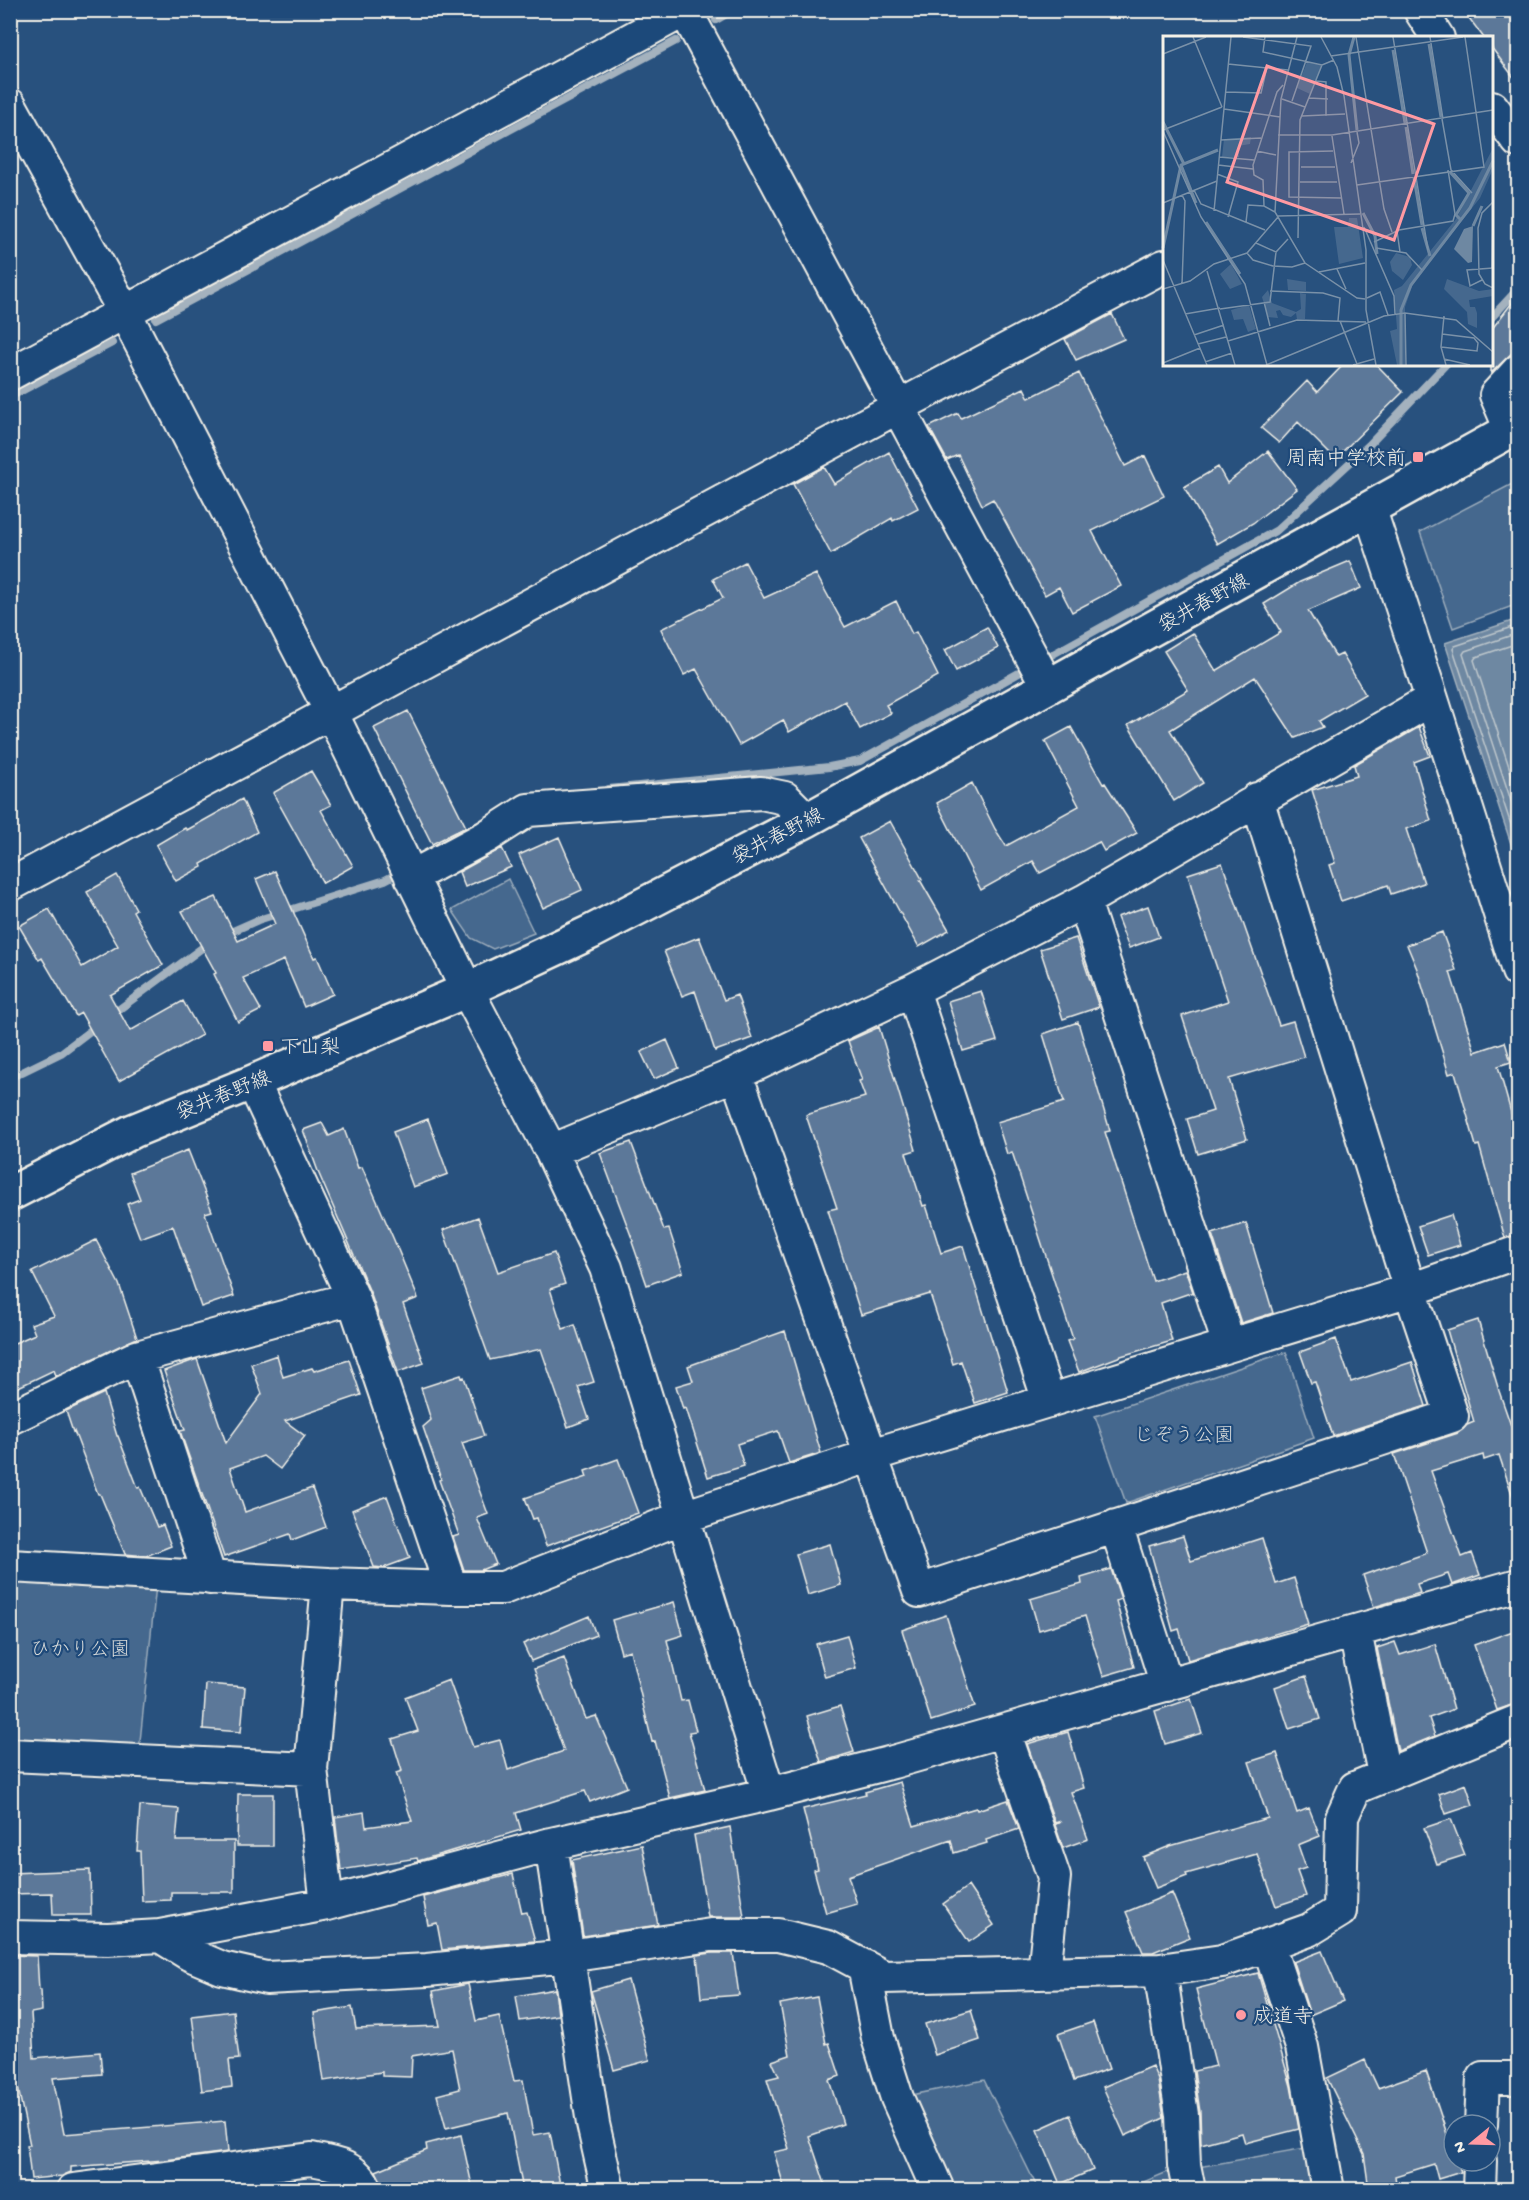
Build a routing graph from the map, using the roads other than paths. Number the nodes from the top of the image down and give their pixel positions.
1 (685, 10) edge
2 (1420, 10) edge
3 (1437, 36) edge
4 (10, 105) edge
5 (1493, 110) edge
6 (1518, 141) edge
7 (1163, 267) edge
8 (125, 313) junction
9 (1518, 371) edge
10 (10, 374) edge
11 (898, 407) junction
12 (1515, 428) edge
13 (1370, 510) junction
14 (1048, 687) junction
15 (1432, 699) junction
16 (331, 712) junction
17 (1257, 799) junction
18 (807, 820) junction
19 (406, 868) junction
20 (10, 885) edge
21 (1084, 901) junction
22 (1518, 971) edge
23 (467, 990) junction
24 (913, 990) junction
25 (736, 1074) junction
26 (253, 1083) junction
27 (551, 1151) junction
28 (10, 1194) edge
29 (1518, 1252) edge
30 (1410, 1290) junction
31 (353, 1298) junction
32 (1229, 1345) junction
33 (137, 1357) junction
34 (1049, 1401) junction
35 (10, 1418) edge
36 (872, 1455) junction
37 (683, 1517) junction
38 (1116, 1526) junction
39 (10, 1566) edge
40 (210, 1578) junction
41 (328, 1584) junction
42 (1518, 1585) edge
43 (451, 1588) junction
44 (1355, 1632) junction
45 (1167, 1685) junction
46 (1518, 1721) edge
47 (1004, 1731) junction
48 (10, 1755) edge
49 (311, 1770) junction
50 (1384, 1774) junction
51 (769, 1794) junction
52 (551, 1844) junction
53 (327, 1904) junction
54 (159, 1936) junction
55 (10, 1937) edge
56 (1268, 1945) junction
57 (568, 1956) junction
58 (864, 1966) junction
59 (1160, 1970) junction
60 (1044, 1973) junction
61 (1518, 2078) edge
62 (1481, 2113) edge
63 (1480, 2173) edge
64 (73, 2190) edge
65 (366, 2190) edge
66 (608, 2190) edge
67 (938, 2190) edge
68 (1189, 2190) edge
69 (1328, 2190) edge
70 (1479, 2190) edge

1 - 8 street
1 - 11 street
2 - 3 street
4 - 8 street
5 - 6 street
7 - 11 street
8 - 10 street
8 - 16 street
9 - 12 street
11 - 14 street
11 - 16 street
12 - 13 main road, 袋井春野線
13 - 14 main road, 袋井春野線
13 - 15 street
14 - 18 main road, 袋井春野線
15 - 17 street
15 - 22 street
16 - 19 street
16 - 20 street
17 - 21 street
17 - 30 street
18 - 19 street
18 - 23 main road, 袋井春野線
19 - 23 street
21 - 24 street
21 - 32 street
23 - 26 main road, 袋井春野線
23 - 27 street
24 - 25 street
24 - 34 street
25 - 27 street
25 - 36 street
26 - 28 main road, 袋井春野線
26 - 31 street
27 - 37 street
29 - 30 street
30 - 32 street
30 - 38 street
31 - 33 street
31 - 43 street
32 - 34 street
33 - 35 street
33 - 40 street
34 - 36 street
36 - 37 street
36 - 38 street
37 - 43 street
37 - 51 street
38 - 45 street
39 - 40 street
40 - 41 street
41 - 43 street
41 - 49 street
42 - 44 street
44 - 45 street
44 - 50 street
45 - 47 street
46 - 50 street
47 - 51 street
47 - 60 street
48 - 49 street
49 - 53 street
50 - 56 street
51 - 52 street
52 - 53 street
52 - 57 street
53 - 54 street
54 - 55 street
54 - 57 street
56 - 59 street
56 - 69 street
57 - 58 street
57 - 66 street
58 - 60 street
58 - 67 street
59 - 60 street
59 - 68 street
61 - 62 street
63 - 70 street
64 - 65 street

